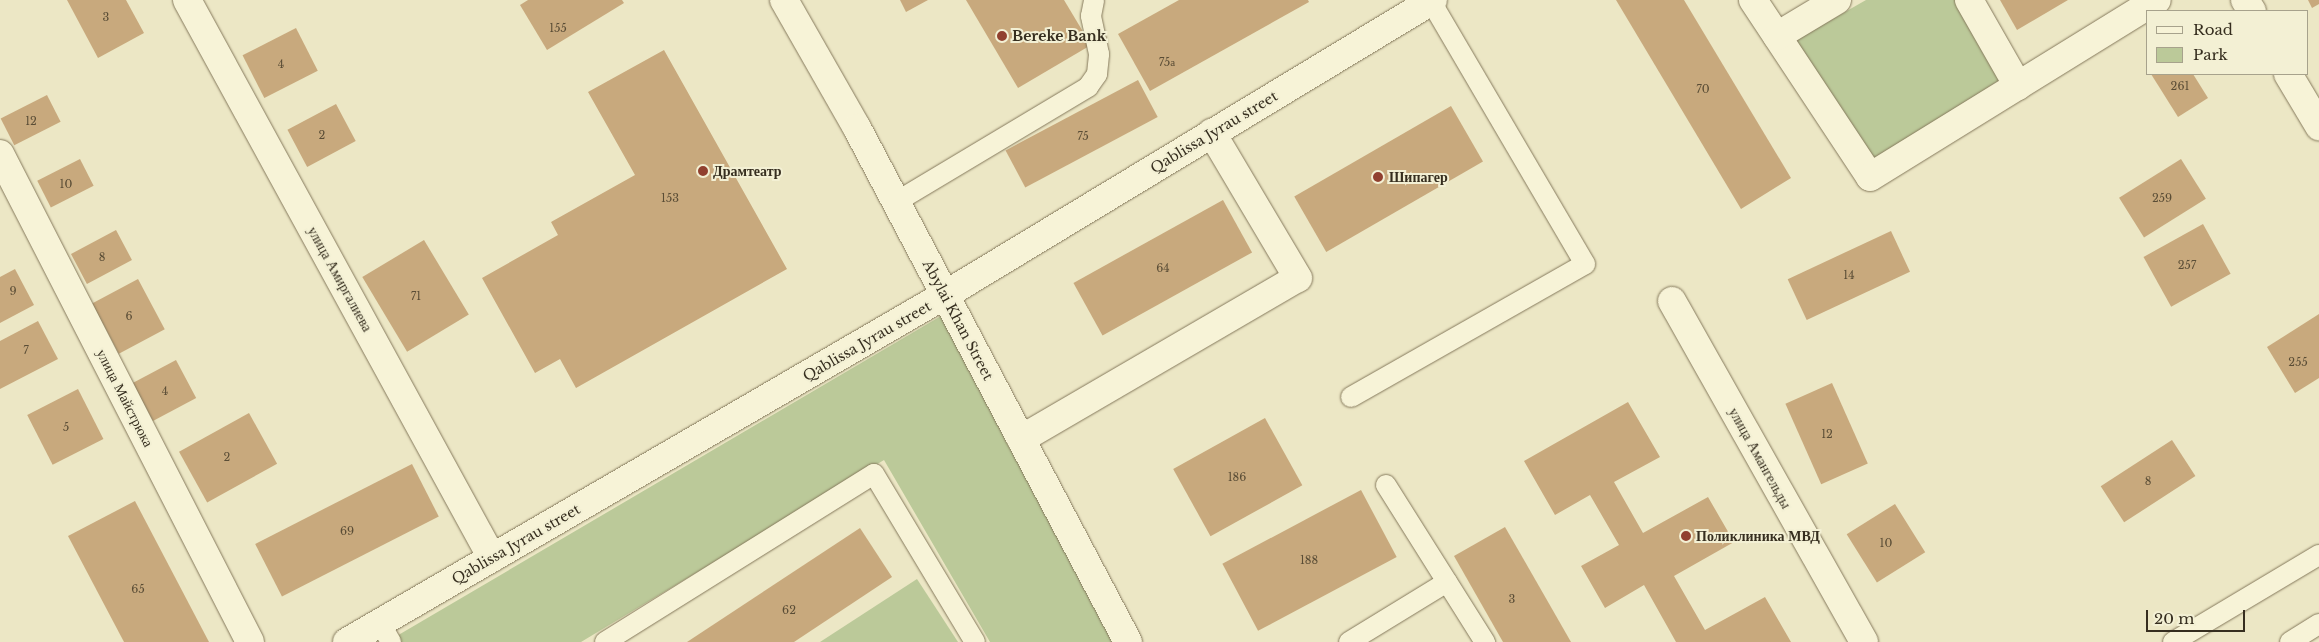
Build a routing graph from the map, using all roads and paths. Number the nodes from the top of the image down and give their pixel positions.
1 (187, 0) edge
2 (784, 0) edge
3 (1094, 0) edge
4 (1753, 0) edge
5 (1837, 0) edge
6 (1969, 0) edge
7 (2157, 0) edge
8 (1432, 1) edge
9 (1776, 36) junction
10 (2289, 75) edge
11 (2018, 86) junction
12 (2319, 126) edge
13 (1212, 133) junction
14 (0, 154) edge
15 (896, 202) junction
16 (945, 295) junction
17 (1672, 301) dead end
18 (1351, 397) dead end
19 (1021, 439) junction
20 (1386, 485) dead end
21 (2319, 555) edge
22 (492, 558) junction
23 (1447, 582) junction
24 (2319, 624) edge
25 (385, 633) edge
26 (250, 642) edge
27 (347, 642) edge
28 (605, 642) edge
29 (975, 642) edge
30 (1128, 642) edge
31 (1349, 642) edge
32 (1485, 642) edge
33 (1864, 642) edge
34 (2173, 642) edge
35 (2290, 642) edge

1 - 22 street, улица Амиргалиева
2 - 15 street, Abylai Khan Street
3 - 15 lane
4 - 9 street
5 - 9 street
6 - 11 street
7 - 11 street
8 - 13 street, Qablissa Jyrau street
8 - 18 lane
9 - 11 street
10 - 12 street
13 - 16 street, Qablissa Jyrau street
13 - 19 street
14 - 26 street, улица Майстрюка
15 - 16 street, Abylai Khan Street
16 - 19 street, Abylai Khan Street
16 - 22 street, Qablissa Jyrau street
17 - 33 street, улица Амангельды
19 - 30 street, Abylai Khan Street
20 - 23 lane
21 - 34 lane
22 - 25 street, Qablissa Jyrau street
23 - 31 lane
23 - 32 lane
24 - 35 lane
25 - 27 street, Qablissa Jyrau street
28 - 29 lane

